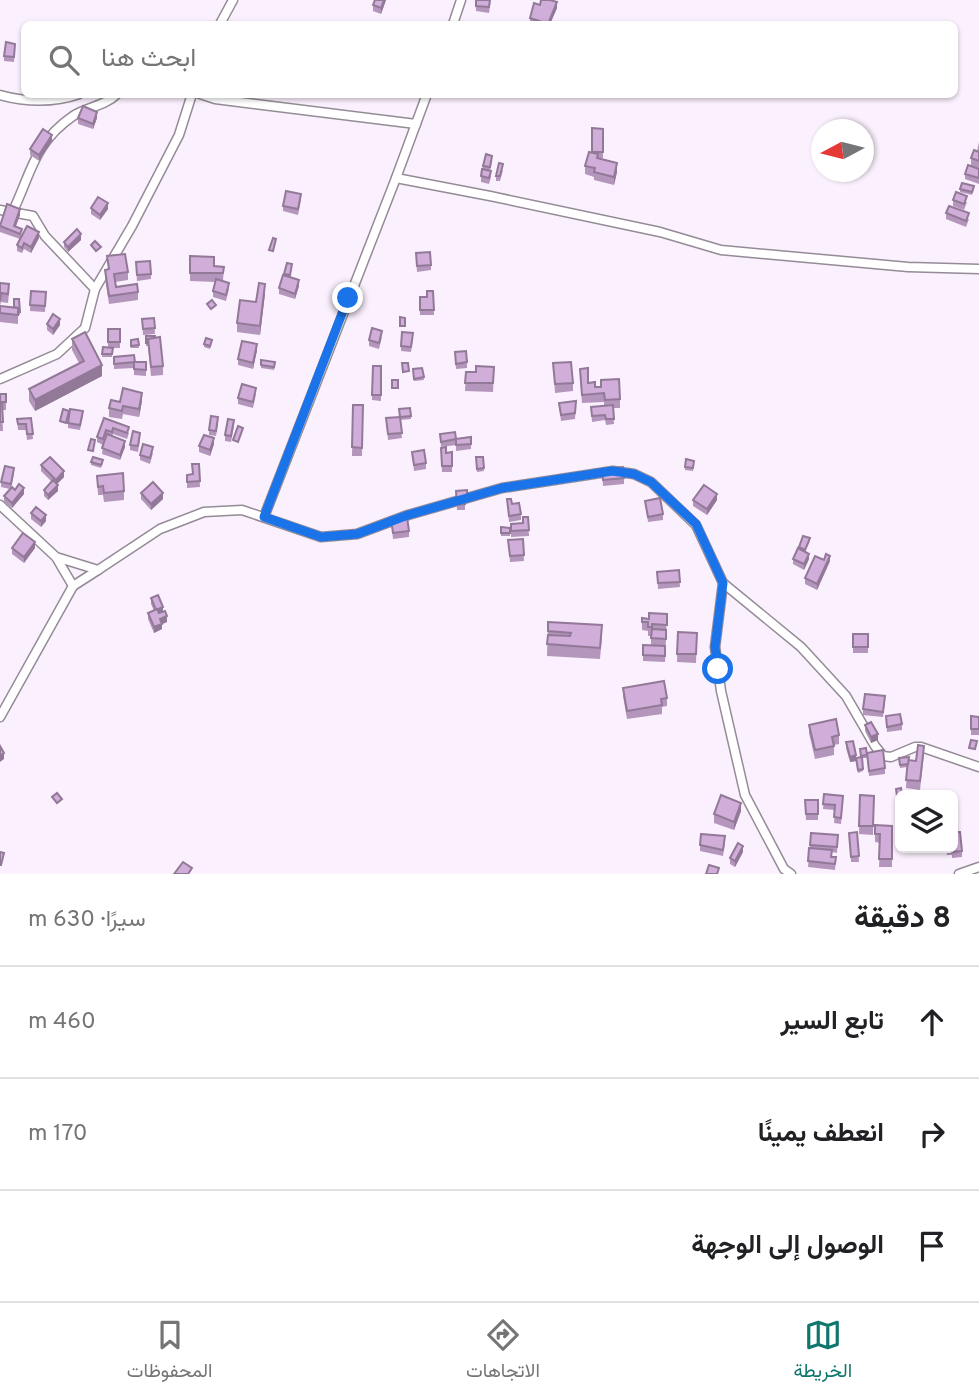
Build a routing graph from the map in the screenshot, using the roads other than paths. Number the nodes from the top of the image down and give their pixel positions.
1 (233, 0) edge
2 (461, 0) edge
3 (222, 21) edge
4 (454, 21) edge
5 (0, 95) edge
6 (68, 98) edge
7 (113, 98) edge
8 (191, 98) edge
9 (219, 98) edge
10 (426, 98) edge
11 (416, 124) junction
12 (396, 178) junction
13 (0, 210) edge
14 (13, 211) junction
15 (979, 269) edge
16 (95, 289) junction
17 (0, 379) edge
18 (0, 505) edge
19 (264, 517) junction
20 (57, 557) junction
21 (98, 570) junction
22 (723, 583) junction
23 (73, 586) junction
24 (0, 717) edge
25 (979, 767) edge
26 (979, 867) edge
27 (791, 874) edge
28 (959, 874) edge

1 - 3 street
2 - 4 street
5 - 6 street
7 - 14 street
8 - 16 street
9 - 11 street
10 - 11 street
11 - 12 street
12 - 15 street
12 - 19 street
13 - 14 street
14 - 16 street
16 - 17 street
18 - 20 street
19 - 21 street
19 - 22 street
20 - 21 street
20 - 23 street
21 - 23 street
22 - 25 street
22 - 27 street
23 - 24 street
26 - 28 street

